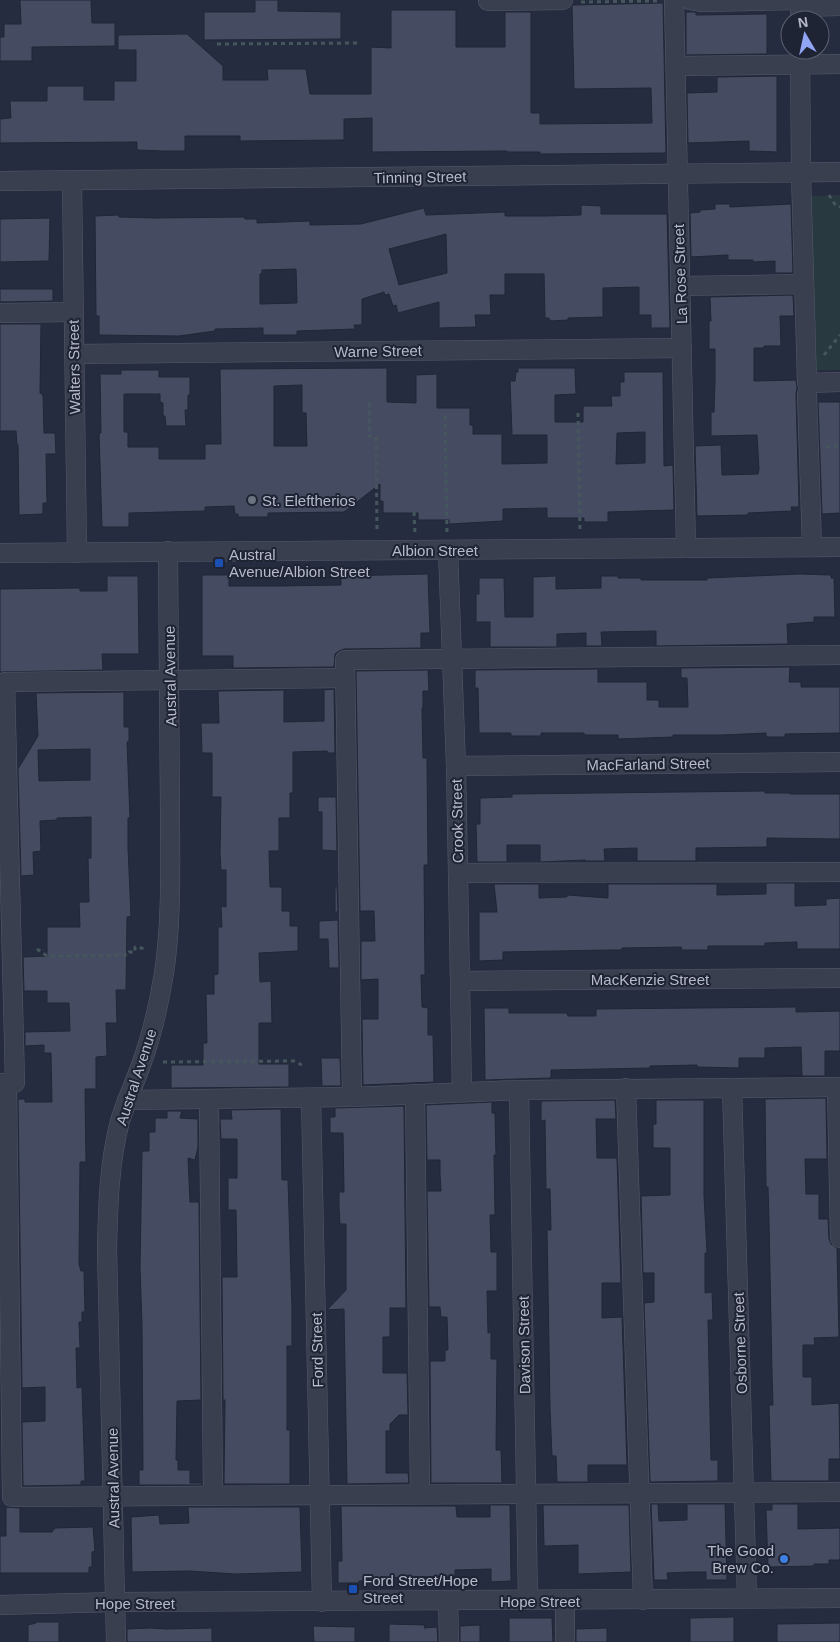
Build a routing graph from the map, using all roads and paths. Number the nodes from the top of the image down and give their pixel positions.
1 (553, 0) edge
2 (667, 0) edge
3 (690, 0) edge
4 (488, 1) edge
5 (569, 1) edge
6 (840, 6) edge
7 (800, 9) edge
8 (217, 44) dead end
9 (361, 44) dead end
10 (780, 58) edge
11 (800, 60) edge
12 (817, 60) edge
13 (840, 64) edge
14 (676, 66) junction
15 (802, 172) junction
16 (840, 172) edge
17 (678, 174) junction
18 (0, 181) edge
19 (72, 181) junction
20 (829, 195) dead end
21 (840, 207) edge
22 (804, 284) junction
23 (680, 286) junction
24 (74, 312) junction
25 (0, 313) edge
26 (682, 348) junction
27 (74, 354) junction
28 (840, 382) edge
29 (807, 394) dead end
30 (369, 402) dead end
31 (578, 413) dead end
32 (445, 416) dead end
33 (414, 512) dead end
34 (415, 535) dead end
35 (580, 535) dead end
36 (377, 536) dead end
37 (447, 543) junction
38 (812, 547) junction
39 (840, 547) edge
40 (686, 548) junction
41 (168, 551) junction
42 (77, 552) junction
43 (0, 553) edge
44 (840, 655) edge
45 (452, 658) junction
46 (345, 678) junction
47 (170, 680) junction
48 (840, 762) edge
49 (456, 766) junction
50 (840, 872) edge
51 (458, 873) junction
52 (36, 949) dead end
53 (146, 949) dead end
54 (840, 978) edge
55 (460, 981) junction
56 (163, 1062) dead end
57 (304, 1066) dead end
58 (7, 1083) edge
59 (838, 1087) edge
60 (626, 1088) junction
61 (732, 1088) junction
62 (519, 1090) junction
63 (462, 1092) junction
64 (415, 1094) junction
65 (352, 1097) junction
66 (311, 1098) junction
67 (127, 1100) junction
68 (209, 1100) junction
69 (840, 1238) edge
70 (745, 1492) junction
71 (840, 1492) edge
72 (640, 1493) junction
73 (420, 1494) junction
74 (527, 1494) junction
75 (321, 1495) junction
76 (113, 1496) junction
77 (213, 1496) junction
78 (747, 1598) junction
79 (840, 1598) edge
80 (528, 1600) junction
81 (565, 1600) junction
82 (643, 1600) junction
83 (448, 1601) junction
84 (116, 1602) junction
85 (322, 1602) junction
86 (0, 1605) edge
87 (116, 1642) edge
88 (449, 1642) edge
89 (565, 1642) edge

1 - 4 street
1 - 5 street
2 - 5 path
2 - 14 street, La Rose Street
3 - 7 street
6 - 7 street
8 - 9 path
10 - 14 street
11 - 15 street
12 - 13 street
14 - 17 street, La Rose Street
15 - 16 street, Tinning Street
15 - 17 street, Tinning Street
15 - 22 street
17 - 19 street, Tinning Street
17 - 23 street, La Rose Street
18 - 19 street, Tinning Street
19 - 24 street, Walters Street
20 - 21 path
22 - 23 street
22 - 28 street
23 - 26 street, La Rose Street
24 - 25 street
24 - 27 street, Walters Street
26 - 27 street, Warne Street
26 - 40 street, La Rose Street
27 - 42 street, Walters Street
29 - 38 street
30 - 36 path
31 - 35 path
32 - 37 path
33 - 34 path
37 - 40 street, Albion Street
37 - 41 street, Albion Street
37 - 45 street, Crook Street
38 - 39 street, Albion Street
38 - 40 street, Albion Street
41 - 42 street, Albion Street
41 - 47 street, Austral Avenue
42 - 43 street, Albion Street
44 - 45 street
45 - 46 street
45 - 49 street, Crook Street
46 - 47 street
46 - 65 street
47 - 58 street
47 - 67 street, Austral Avenue
48 - 49 street, MacFarland Street
49 - 51 street, Crook Street
50 - 51 street
51 - 55 street, Crook Street
52 - 53 path
54 - 55 street, MacKenzie Street
55 - 63 street, Crook Street
56 - 57 path
58 - 76 street
59 - 61 street
59 - 69 street
60 - 61 street
60 - 62 street
60 - 72 street
61 - 70 street, Osborne Street
62 - 63 street
62 - 74 street, Davison Street
63 - 64 street
64 - 65 street
64 - 73 street
65 - 66 street
66 - 68 street
66 - 75 street, Ford Street
67 - 68 street
67 - 76 street, Austral Avenue
68 - 77 street
70 - 71 street
70 - 72 street
70 - 78 street, Osborne Street
72 - 74 street
72 - 82 street
73 - 74 street
73 - 75 street
74 - 80 street, Davison Street
75 - 77 street
75 - 85 street, Ford Street
76 - 77 street
76 - 84 street, Austral Avenue
78 - 79 street, Hope Street
78 - 82 street, Hope Street
80 - 81 street, Hope Street
80 - 83 street, Hope Street
81 - 82 street, Hope Street
81 - 89 street
83 - 85 street, Hope Street
83 - 88 street
84 - 85 street, Hope Street
84 - 86 street, Hope Street
84 - 87 street, Austral Avenue

